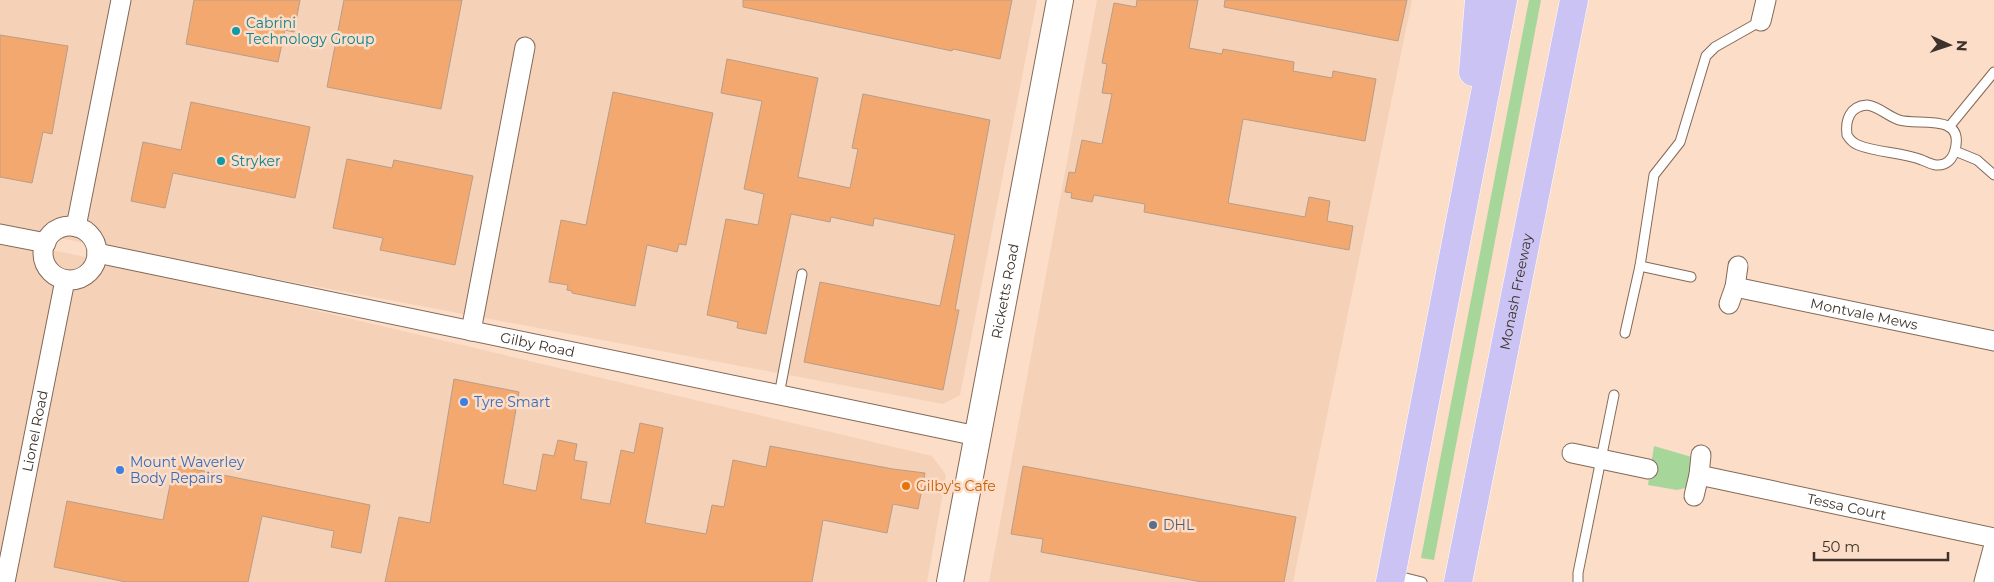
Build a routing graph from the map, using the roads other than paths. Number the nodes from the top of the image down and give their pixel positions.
1 (121, 0) edge
2 (1060, 0) edge
3 (1479, 0) edge
4 (1503, 0) edge
5 (1574, 0) edge
6 (1766, 0) edge
7 (1761, 20) joint
8 (525, 47) dead end
9 (1994, 72) edge
10 (1949, 127) junction
11 (1955, 151) junction
12 (1994, 175) edge
13 (1460, 216) junction
14 (76, 227) junction
15 (0, 234) edge
16 (46, 243) junction
17 (97, 253) junction
18 (1640, 266) junction
19 (1738, 266) dead end
20 (802, 274) dead end
21 (1691, 277) dead end
22 (65, 280) junction
23 (470, 331) junction
24 (1625, 333) dead end
25 (1994, 341) edge
26 (779, 395) junction
27 (1614, 395) dead end
28 (977, 436) junction
29 (1572, 453) dead end
30 (1701, 455) dead end
31 (1601, 459) junction
32 (1648, 469) dead end
33 (1699, 475) junction
34 (1694, 496) dead end
35 (1994, 538) edge
36 (1994, 545) edge
37 (1391, 579) edge
38 (5, 582) edge
39 (950, 582) edge
40 (1422, 582) edge
41 (1458, 582) edge
42 (1578, 582) edge
43 (1984, 582) edge

1 - 14 street
2 - 28 street, Ricketts Road
3 - 13 highway
4 - 13 highway
5 - 41 highway, Monash Freeway
6 - 7 street
7 - 18 lane
8 - 23 street
9 - 10 lane
10 - 11 lane
10 - 11 lane
11 - 12 lane
13 - 37 highway
14 - 16 street
14 - 17 street
15 - 16 street
16 - 22 street
17 - 22 street
17 - 23 street, Gilby Road
18 - 21 lane
18 - 24 lane
19 - 25 street, Montvale Mews
20 - 26 lane
22 - 38 street, Lionel Road
23 - 26 street, Gilby Road
26 - 28 street, Gilby Road
27 - 31 lane
28 - 39 street, Ricketts Road
29 - 31 street
30 - 33 street
31 - 32 street
31 - 42 lane
33 - 34 street
33 - 35 street, Tessa Court
36 - 43 street
37 - 40 lane

